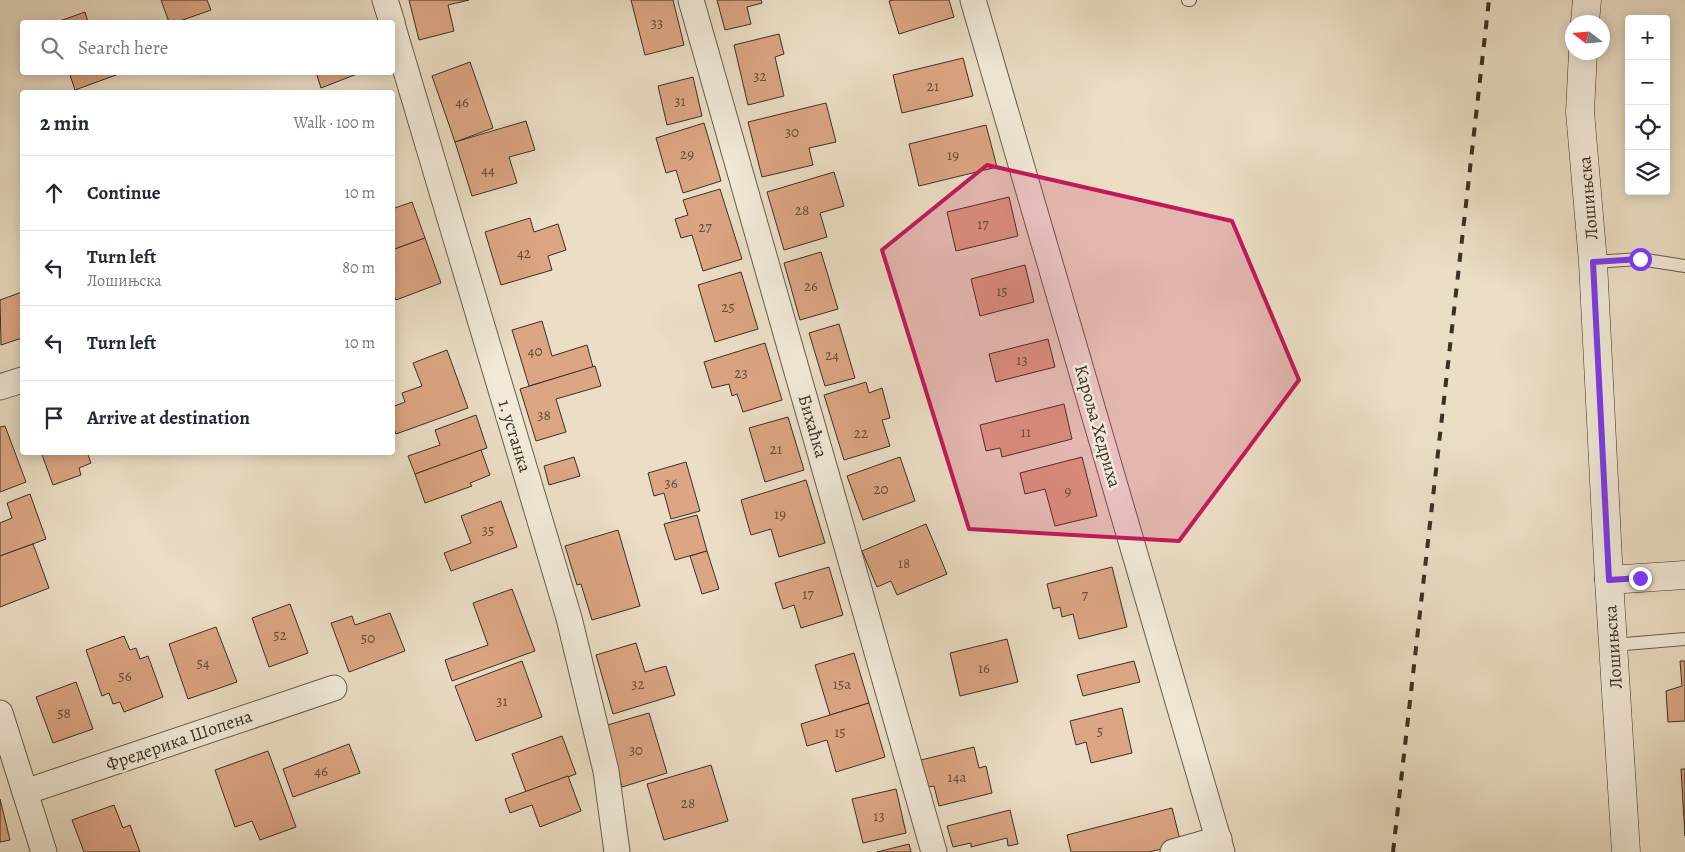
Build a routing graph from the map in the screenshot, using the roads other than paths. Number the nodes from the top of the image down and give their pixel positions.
1 (385, 0) edge
2 (691, 0) edge
3 (972, 0) edge
4 (1587, 0) edge
5 (1586, 15) edge
6 (391, 20) edge
7 (395, 33) edge
8 (1583, 60) edge
9 (1593, 262) junction
10 (1685, 266) edge
11 (20, 381) edge
12 (0, 387) edge
13 (1685, 575) edge
14 (1609, 580) junction
15 (1685, 639) edge
16 (1613, 645) junction
17 (334, 688) dead end
18 (0, 713) edge
19 (25, 792) junction
20 (1221, 846) edge
21 (44, 852) edge
22 (617, 852) edge
23 (934, 852) edge
24 (1173, 852) edge
25 (1626, 852) edge

1 - 6 street, 1. устанка
2 - 23 street, Бихаћка
3 - 20 street, Кароља Хедриха
4 - 5 street
7 - 22 street, 1. устанка
8 - 9 street, Лошињска
9 - 10 lane
9 - 14 street, Лошињска
11 - 12 street
13 - 14 street
14 - 16 street, Лошињска
15 - 16 lane
16 - 25 street, Лошињска
17 - 19 street, Фредерика Шопена
18 - 19 street
19 - 21 street
20 - 24 street

